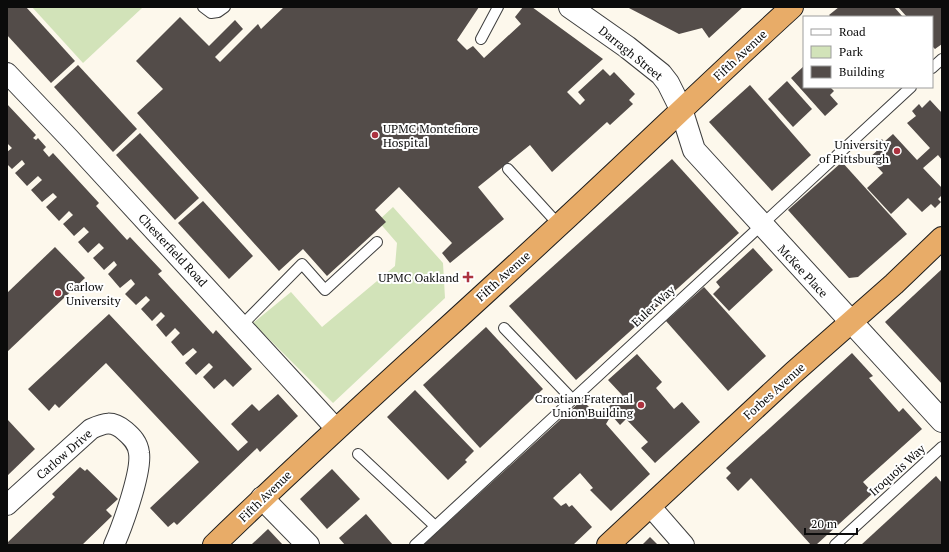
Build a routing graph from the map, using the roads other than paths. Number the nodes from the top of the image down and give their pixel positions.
1 (203, 7) edge
2 (225, 7) edge
3 (498, 7) edge
4 (570, 7) edge
5 (792, 7) edge
6 (481, 39) dead end
7 (942, 59) edge
8 (933, 67) edge
9 (7, 73) edge
10 (910, 88) edge
11 (681, 109) junction
12 (508, 169) dead end
13 (559, 225) junction
14 (760, 225) junction
15 (942, 238) edge
16 (377, 242) dead end
17 (852, 322) junction
18 (242, 326) junction
19 (504, 328) dead end
20 (572, 400) junction
21 (942, 421) edge
22 (337, 428) junction
23 (942, 447) edge
24 (358, 454) dead end
25 (262, 498) junction
26 (7, 505) edge
27 (650, 506) junction
28 (435, 526) junction
29 (114, 545) edge
30 (214, 545) edge
31 (308, 545) edge
32 (415, 545) edge
33 (608, 545) edge
34 (684, 545) edge
35 (835, 545) edge

1 - 2 lane
3 - 6 lane
4 - 11 street, Darragh Street
5 - 11 highway, Fifth Avenue
7 - 8 lane
9 - 18 street, Chesterfield Road
10 - 14 lane, Euler Way
11 - 13 highway, Fifth Avenue
11 - 14 street, McKee Place
12 - 13 lane
13 - 22 highway, Fifth Avenue
14 - 17 street, McKee Place
14 - 20 lane, Euler Way
15 - 17 highway, Forbes Avenue
16 - 18 lane
17 - 21 street, McKee Place
17 - 27 highway, Forbes Avenue
18 - 22 street, Chesterfield Road
19 - 20 lane
20 - 28 lane, Euler Way
22 - 25 highway, Fifth Avenue
23 - 35 lane, Iroquois Way
24 - 28 lane
25 - 30 highway, Fifth Avenue
25 - 31 street
26 - 29 street, Carlow Drive
27 - 33 highway, Forbes Avenue
27 - 34 street
28 - 32 lane, Euler Way

